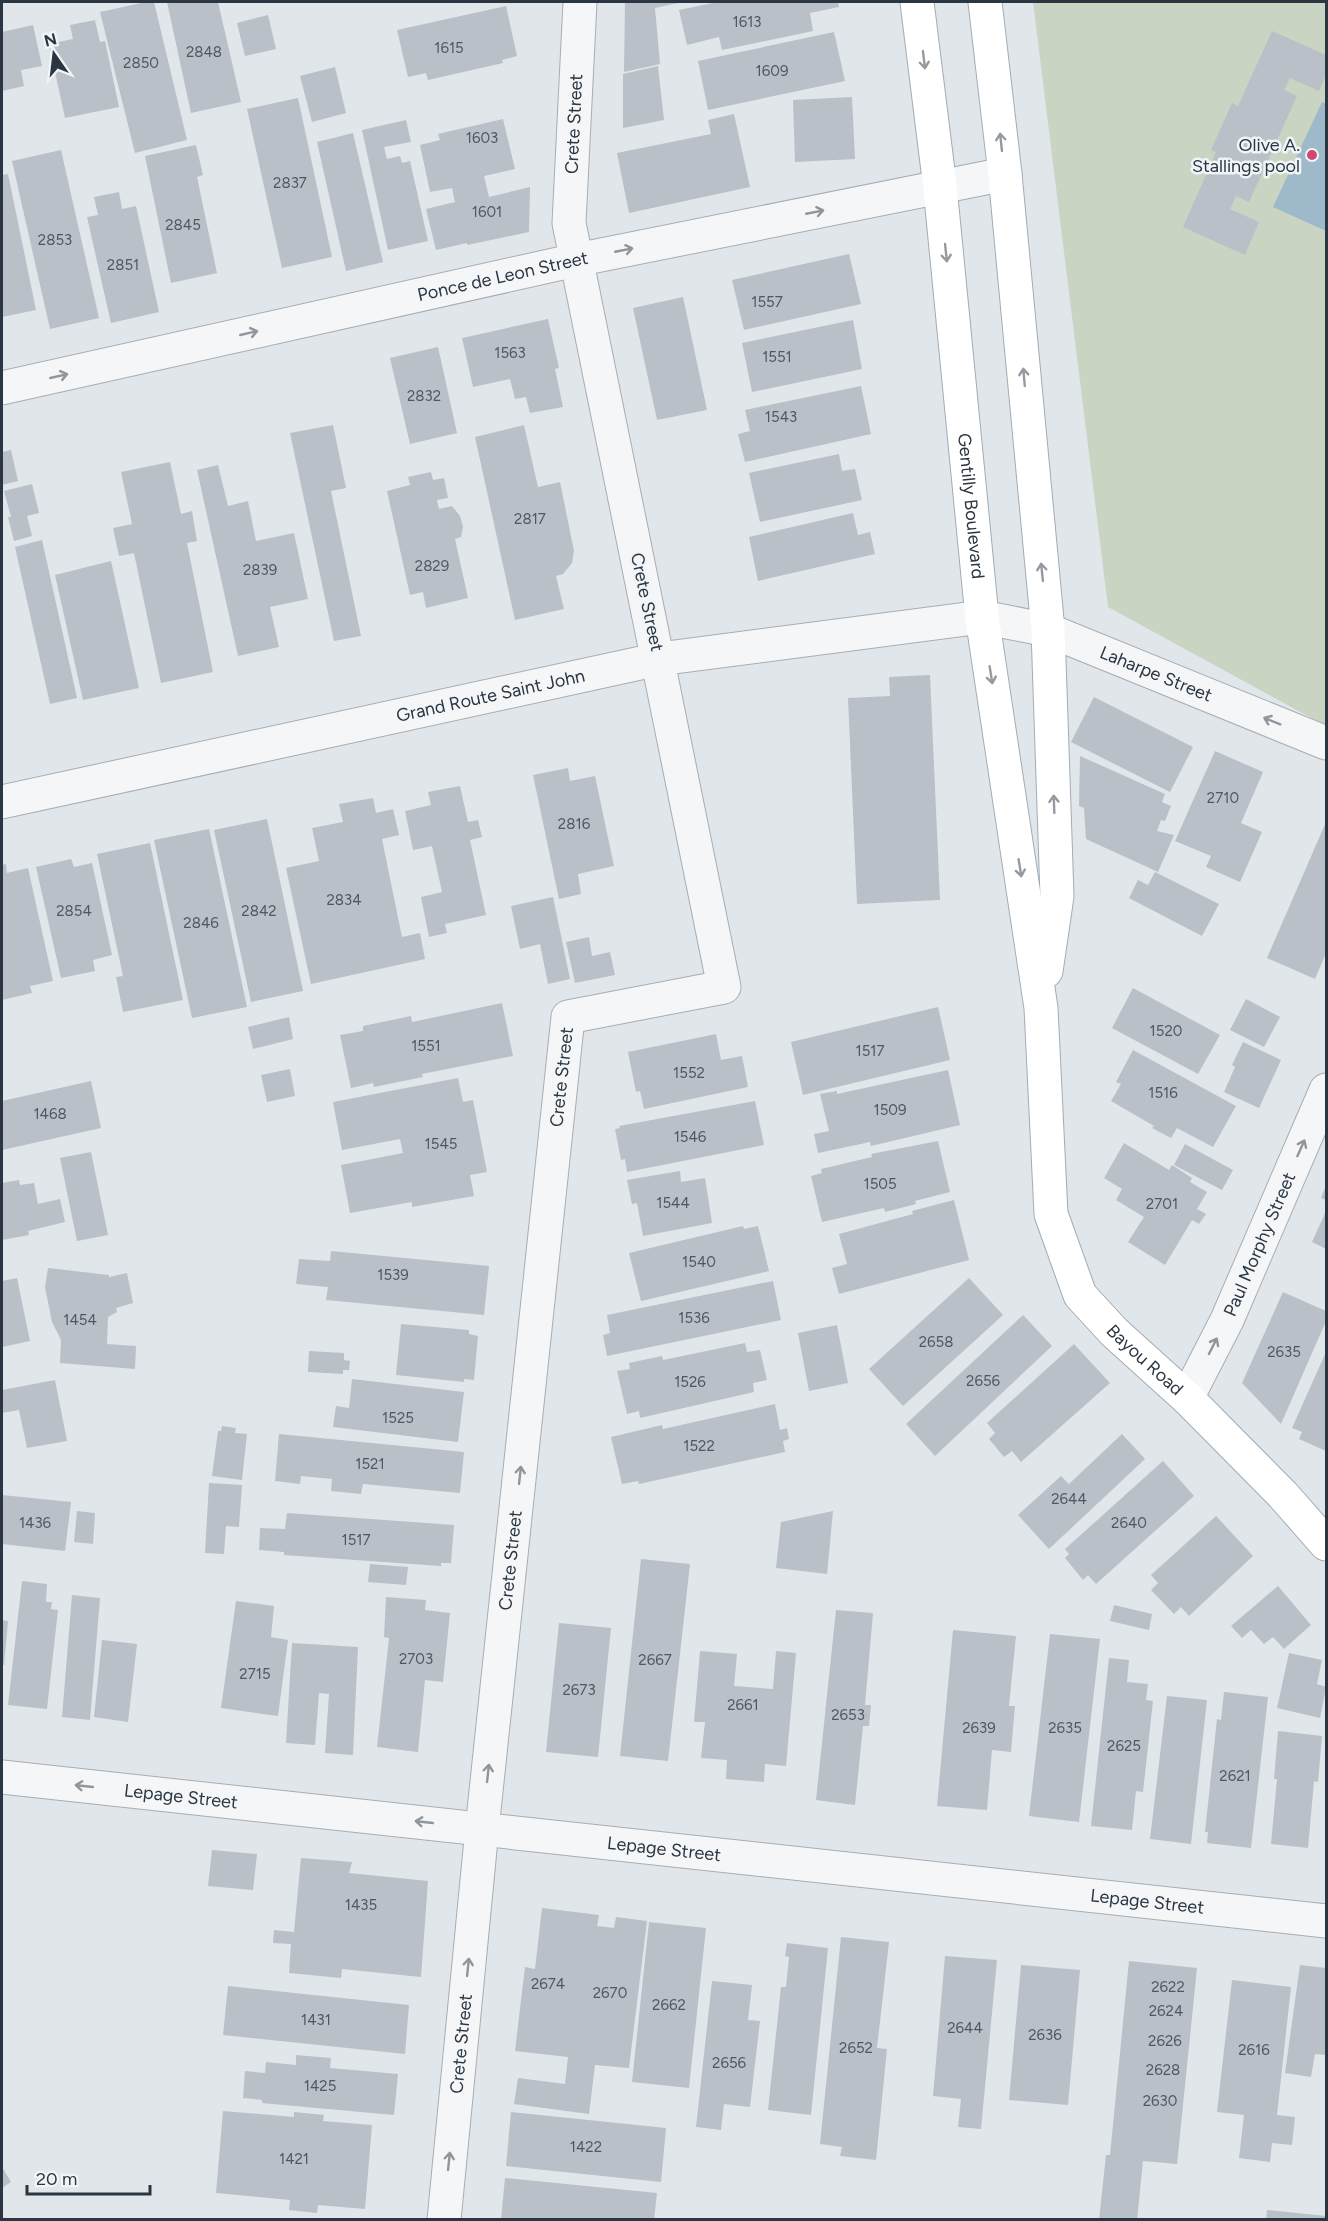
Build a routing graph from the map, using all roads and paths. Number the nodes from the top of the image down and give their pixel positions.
1 (580, 2) edge
2 (917, 2) edge
3 (985, 2) edge
4 (1005, 174) junction
5 (940, 187) junction
6 (576, 260) junction
7 (2, 388) edge
8 (982, 617) junction
9 (1048, 630) junction
10 (659, 660) junction
11 (1326, 743) edge
12 (2, 802) edge
13 (1041, 1008) junction
14 (1326, 1090) edge
15 (1047, 1133) joint
16 (1187, 1398) junction
17 (1283, 1495) junction
18 (1326, 1515) edge
19 (1326, 1544) edge
20 (2, 1777) edge
21 (482, 1828) junction
22 (1326, 1921) edge
23 (444, 2220) edge

1 - 6 street, Crete Street
2 -> 5 main road, Gentilly Boulevard
4 -> 3 main road, Gentilly Boulevard
4 - 5 street, Ponce de Leon Street
9 -> 4 main road, Gentilly Boulevard
6 -> 5 street, Ponce de Leon Street
5 -> 8 main road, Gentilly Boulevard
7 -> 6 street, Ponce de Leon Street
6 - 10 street, Crete Street
8 - 9 street, Laharpe Street
8 - 10 street, Grand Route Saint John
8 -> 13 main road, Gentilly Boulevard
11 -> 9 street, Laharpe Street
13 -> 9 main road, Gentilly Boulevard
10 - 12 street, Grand Route Saint John
21 -> 10 street, Crete Street
13 - 15 main road, Gentilly Boulevard
16 -> 14 street, Paul Morphy Street
15 - 16 main road, Bayou Road
16 - 17 main road, Bayou Road
17 - 18 main road
17 - 19 main road, Bayou Road
21 -> 20 street, Lepage Street
21 - 22 street, Lepage Street
23 -> 21 street, Crete Street

